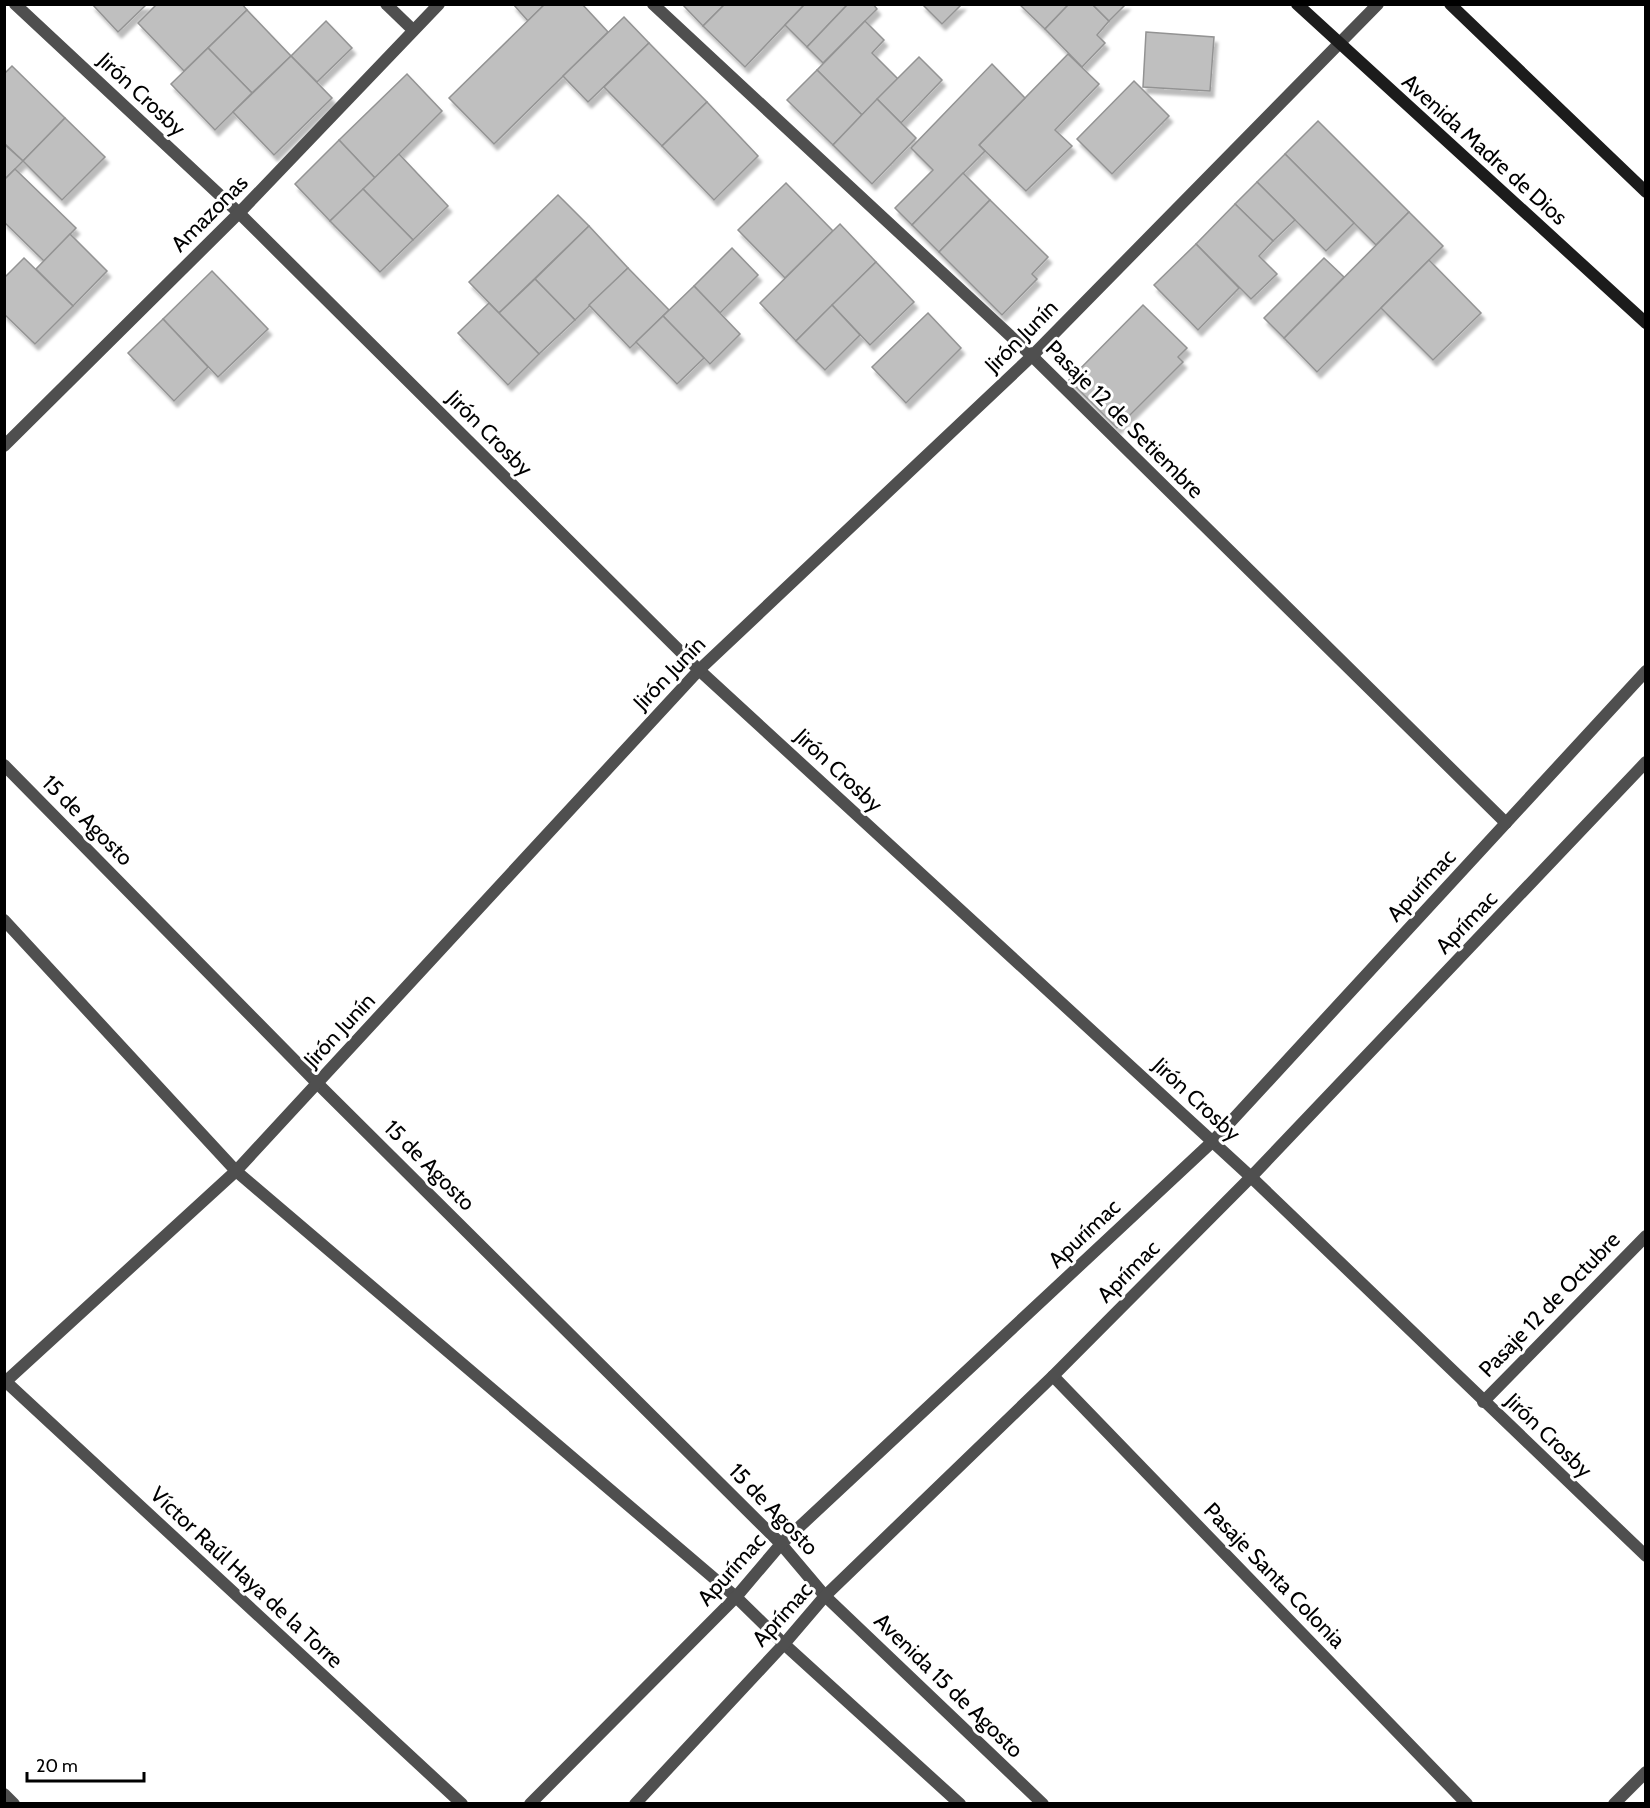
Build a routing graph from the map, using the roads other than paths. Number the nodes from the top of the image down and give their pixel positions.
1 (15, 4) edge
2 (386, 4) edge
3 (439, 4) edge
4 (652, 4) edge
5 (1298, 4) edge
6 (1378, 4) edge
7 (1450, 4) edge
8 (413, 30) junction
9 (1338, 43) junction
10 (1646, 192) edge
11 (239, 213) junction
12 (1646, 323) edge
13 (1032, 356) junction
14 (4, 446) edge
15 (699, 670) junction
16 (1646, 671) edge
17 (1646, 762) edge
18 (4, 765) edge
19 (1506, 824) junction
20 (4, 920) edge
21 (318, 1084) junction
22 (1212, 1142) junction
23 (236, 1171) junction
24 (1251, 1177) junction
25 (1646, 1236) edge
26 (1053, 1376) junction
27 (5, 1382) edge
28 (1483, 1402) junction
29 (782, 1544) junction
30 (1646, 1556) edge
31 (825, 1596) junction
32 (736, 1597) junction
33 (784, 1644) junction
34 (1646, 1772) edge
35 (4, 1794) edge
36 (14, 1803) edge
37 (462, 1803) edge
38 (530, 1803) edge
39 (635, 1803) edge
40 (960, 1803) edge
41 (1043, 1803) edge
42 (1467, 1803) edge
43 (1614, 1803) edge

1 - 11 street, Jirón Crosby
2 - 8 street
3 - 8 street, Amazonas
4 - 13 street, Pasaje 12 de Setiembre
5 - 9 main road, Avenida Madre de Dios
6 - 9 street, Jirón Junín
7 - 10 main road
8 - 11 street, Amazonas
9 - 12 main road, Avenida Madre de Dios
9 - 13 street, Jirón Junín
11 - 14 street, Amazonas
11 - 15 street, Jirón Crosby
13 - 15 street, Jirón Junín
13 - 19 street, Pasaje 12 de Setiembre
15 - 21 street, Jirón Junín
15 - 22 street, Jirón Crosby
16 - 19 street, Apurímac
17 - 24 street, Aprímac
18 - 21 street, 15 de Agosto
19 - 22 street, Apurímac
20 - 23 street
21 - 23 street, Jirón Junín
21 - 29 street, 15 de Agosto
22 - 24 street, Jirón Crosby
22 - 29 street, Apurímac
23 - 27 street, Jirón Junín
23 - 32 street
24 - 26 street, Aprímac
24 - 28 street, Jirón Crosby
25 - 28 street, Pasaje 12 de Octubre
26 - 31 street, Aprímac
26 - 42 street, Pasaje Santa Colonia
27 - 37 street, Víctor Raúl Haya de la Torre
28 - 30 street, Jirón Crosby
29 - 31 street, 15 de Agosto
29 - 32 street, Apurímac
31 - 33 street, Aprímac
31 - 41 street, Avenida 15 de Agosto
32 - 33 street
32 - 38 street, Apurímac
33 - 39 street, Aprímac
33 - 40 street
34 - 43 street
35 - 36 street

